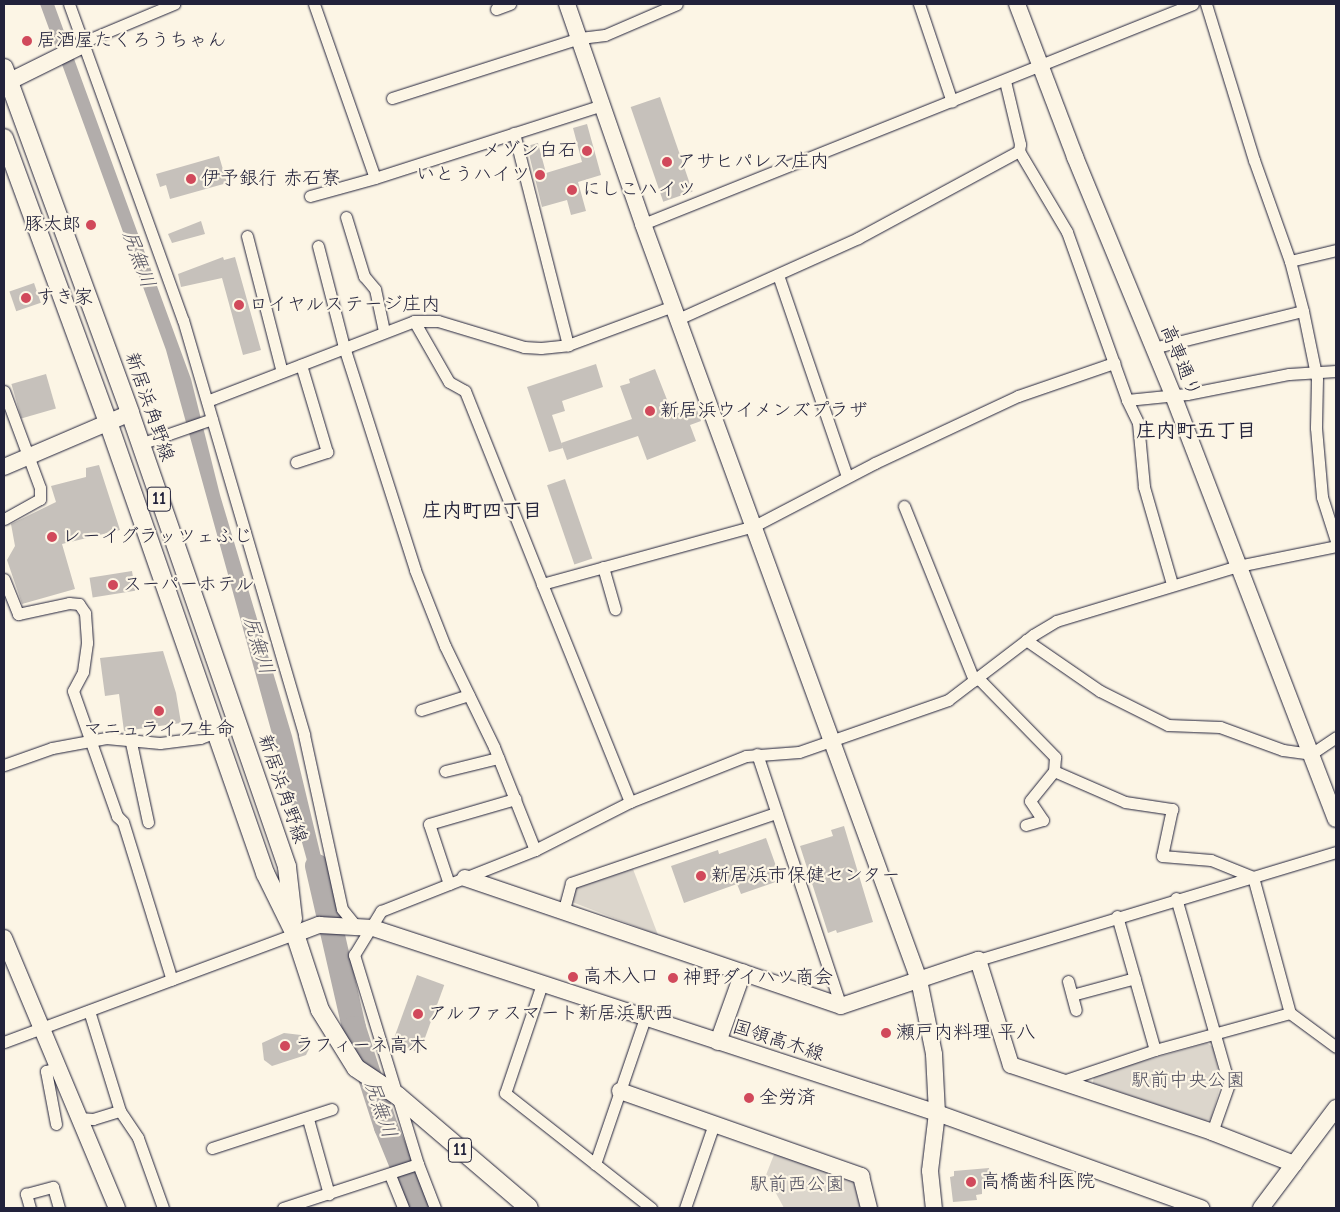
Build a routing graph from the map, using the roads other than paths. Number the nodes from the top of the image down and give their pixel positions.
1 (69, 4) edge
2 (174, 4) edge
3 (314, 4) edge
4 (510, 4) edge
5 (567, 4) edge
6 (677, 4) edge
7 (919, 4) edge
8 (1016, 4) edge
9 (1193, 4) edge
10 (1206, 4) edge
11 (1166, 8) edge
12 (496, 9) dead end
13 (580, 38) junction
14 (81, 44) junction
15 (1040, 67) junction
16 (5, 78) edge
17 (1005, 81) junction
18 (392, 98) dead end
19 (952, 102) junction
20 (602, 105) junction
21 (514, 133) junction
22 (4, 138) edge
23 (1019, 151) junction
24 (375, 178) junction
25 (310, 196) dead end
26 (346, 217) dead end
27 (643, 224) junction
28 (247, 236) dead end
29 (318, 246) dead end
30 (1336, 250) edge
31 (1290, 261) junction
32 (778, 274) junction
33 (1303, 311) junction
34 (676, 312) junction
35 (414, 321) junction
36 (384, 331) junction
37 (568, 344) junction
38 (344, 347) junction
39 (1153, 348) junction
40 (1114, 363) junction
41 (301, 365) junction
42 (1336, 371) edge
43 (282, 372) junction
44 (1315, 373) junction
45 (4, 391) edge
46 (1173, 395) junction
47 (1127, 400) junction
48 (207, 401) junction
49 (130, 413) junction
50 (210, 420) junction
51 (108, 422) junction
52 (140, 444) junction
53 (27, 458) junction
54 (296, 462) dead end
55 (4, 467) edge
56 (847, 477) junction
57 (904, 506) dead end
58 (4, 519) edge
59 (754, 526) junction
60 (1336, 541) edge
61 (1336, 546) edge
62 (1238, 566) junction
63 (603, 567) junction
64 (4, 579) edge
65 (542, 584) junction
66 (1172, 584) junction
67 (614, 609) dead end
68 (1026, 640) junction
69 (976, 679) junction
70 (469, 695) junction
71 (421, 710) dead end
72 (216, 732) junction
73 (1336, 737) edge
74 (130, 738) junction
75 (92, 741) junction
76 (833, 741) junction
77 (757, 754) junction
78 (1311, 754) junction
79 (498, 758) junction
80 (4, 765) edge
81 (445, 771) dead end
82 (1054, 771) junction
83 (515, 799) junction
84 (630, 802) junction
85 (776, 813) junction
86 (1336, 819) edge
87 (148, 822) dead end
88 (1026, 825) dead end
89 (535, 850) junction
90 (1336, 852) edge
91 (465, 878) junction
92 (1253, 878) junction
93 (449, 884) junction
94 (1176, 898) junction
95 (562, 913) junction
96 (1117, 916) junction
97 (355, 925) junction
98 (373, 928) junction
99 (295, 934) junction
100 (4, 938) edge
101 (978, 960) junction
102 (743, 972) junction
103 (1134, 978) junction
104 (172, 980) junction
105 (919, 980) junction
106 (1068, 981) dead end
107 (542, 984) junction
108 (1072, 995) junction
109 (841, 1006) junction
110 (1076, 1010) dead end
111 (89, 1011) junction
112 (1290, 1013) junction
113 (645, 1018) junction
114 (40, 1029) junction
115 (1217, 1033) junction
116 (4, 1042) edge
117 (718, 1042) junction
118 (1336, 1047) edge
119 (1155, 1050) junction
120 (57, 1068) junction
121 (1060, 1082) junction
122 (620, 1091) junction
123 (395, 1094) junction
124 (1336, 1108) edge
125 (332, 1109) dead end
126 (120, 1111) junction
127 (937, 1113) junction
128 (79, 1118) junction
129 (308, 1119) junction
130 (56, 1124) dead end
131 (714, 1124) junction
132 (1212, 1132) junction
133 (212, 1148) dead end
134 (595, 1164) junction
135 (1294, 1164) junction
136 (415, 1165) junction
137 (392, 1174) junction
138 (329, 1194) junction
139 (30, 1208) edge
140 (59, 1208) edge
141 (117, 1208) edge
142 (163, 1208) edge
143 (283, 1208) edge
144 (403, 1208) edge
145 (435, 1208) edge
146 (529, 1208) edge
147 (651, 1208) edge
148 (685, 1208) edge
149 (869, 1208) edge
150 (934, 1208) edge
151 (1202, 1208) edge
152 (1261, 1208) edge

1 - 14 street
2 - 14 street
3 - 24 street
4 - 12 street
5 - 13 street
6 - 13 street
7 - 19 street
8 - 15 street, 高専通り
9 - 11 street
10 - 31 street
11 - 15 street
13 - 18 street
13 - 20 street
14 - 16 street
14 - 48 street
15 - 17 street
15 - 39 street, 高専通り
16 - 49 main road, 新居浜角野線 / 11
17 - 19 street
17 - 23 street
19 - 27 street
20 - 21 street
20 - 27 street
21 - 24 street
21 - 37 street
22 - 51 main road, 新居浜角野線 / 11
23 - 32 street
23 - 40 street
24 - 25 street
26 - 36 street
27 - 34 street
28 - 43 street
29 - 38 street
30 - 31 street
31 - 33 street
32 - 34 street
32 - 56 street
33 - 39 street
33 - 44 street
34 - 37 street
34 - 59 street
35 - 36 street
35 - 37 street
35 - 65 street
36 - 38 street
38 - 41 street
38 - 70 street
39 - 46 street, 高専通り
40 - 47 street
40 - 56 street
41 - 43 street
41 - 54 street
42 - 44 street
43 - 48 street
44 - 46 street
44 - 60 street
45 - 53 street
46 - 47 street
46 - 62 street, 高専通り
47 - 66 street
48 - 50 street
49 - 51 street
49 - 52 main road, 新居浜角野線 / 11
50 - 52 street
50 - 97 street
51 - 53 street
51 - 72 main road, 新居浜角野線 / 11
52 - 99 main road, 新居浜角野線 / 11
53 - 55 street
53 - 58 street
56 - 59 street
57 - 69 street
59 - 63 street
59 - 76 street
61 - 62 street
62 - 66 street
62 - 78 street, 高専通り
63 - 65 street
63 - 67 street
64 - 75 street
65 - 84 street
66 - 68 street
68 - 69 street
68 - 78 street
69 - 76 street
69 - 82 street
70 - 71 street
70 - 79 street
72 - 74 street
72 - 99 main road, 新居浜角野線 / 11
73 - 78 street
74 - 75 street
74 - 87 street
75 - 80 street
75 - 104 street
76 - 77 street
76 - 105 street
77 - 84 street
77 - 85 street
78 - 86 street, 高専通り
79 - 81 street
79 - 83 street
82 - 88 street
82 - 92 street
83 - 89 street
83 - 93 street
84 - 89 street
85 - 95 street
85 - 109 street
89 - 91 street
90 - 92 street
91 - 93 street
91 - 95 street
92 - 94 street
92 - 112 street
93 - 98 street
94 - 96 street
94 - 115 street
95 - 102 street
96 - 101 street
96 - 103 street
97 - 98 street, 国領高木線
97 - 99 street, 国領高木線
98 - 107 street, 国領高木線
98 - 123 street
99 - 104 street
99 - 123 main road, 新居浜角野線 / 11
100 - 114 street
101 - 105 street
101 - 121 street
102 - 109 street
102 - 117 street
103 - 108 street
103 - 119 street
104 - 111 street
105 - 109 street
105 - 127 street
106 - 108 street
107 - 113 street, 国領高木線
107 - 134 street
108 - 110 street
111 - 114 street
111 - 126 street
112 - 115 street
112 - 118 street
113 - 117 street, 国領高木線
113 - 122 street
114 - 116 street
114 - 120 street
115 - 119 street
115 - 132 street
117 - 127 street, 国領高木線
119 - 121 street
120 - 128 street
120 - 130 street
121 - 132 street
122 - 131 street
122 - 134 street
123 - 136 street
123 - 146 main road, 11
124 - 135 street
125 - 129 street
126 - 128 street
126 - 142 street
127 - 150 street
127 - 151 street, 国領高木線
128 - 141 street
129 - 133 street
129 - 138 street
131 - 148 street
131 - 149 street
132 - 135 street
134 - 147 street
135 - 152 street
136 - 137 street
136 - 145 street
137 - 138 street
137 - 144 street
138 - 143 street
139 - 140 street

